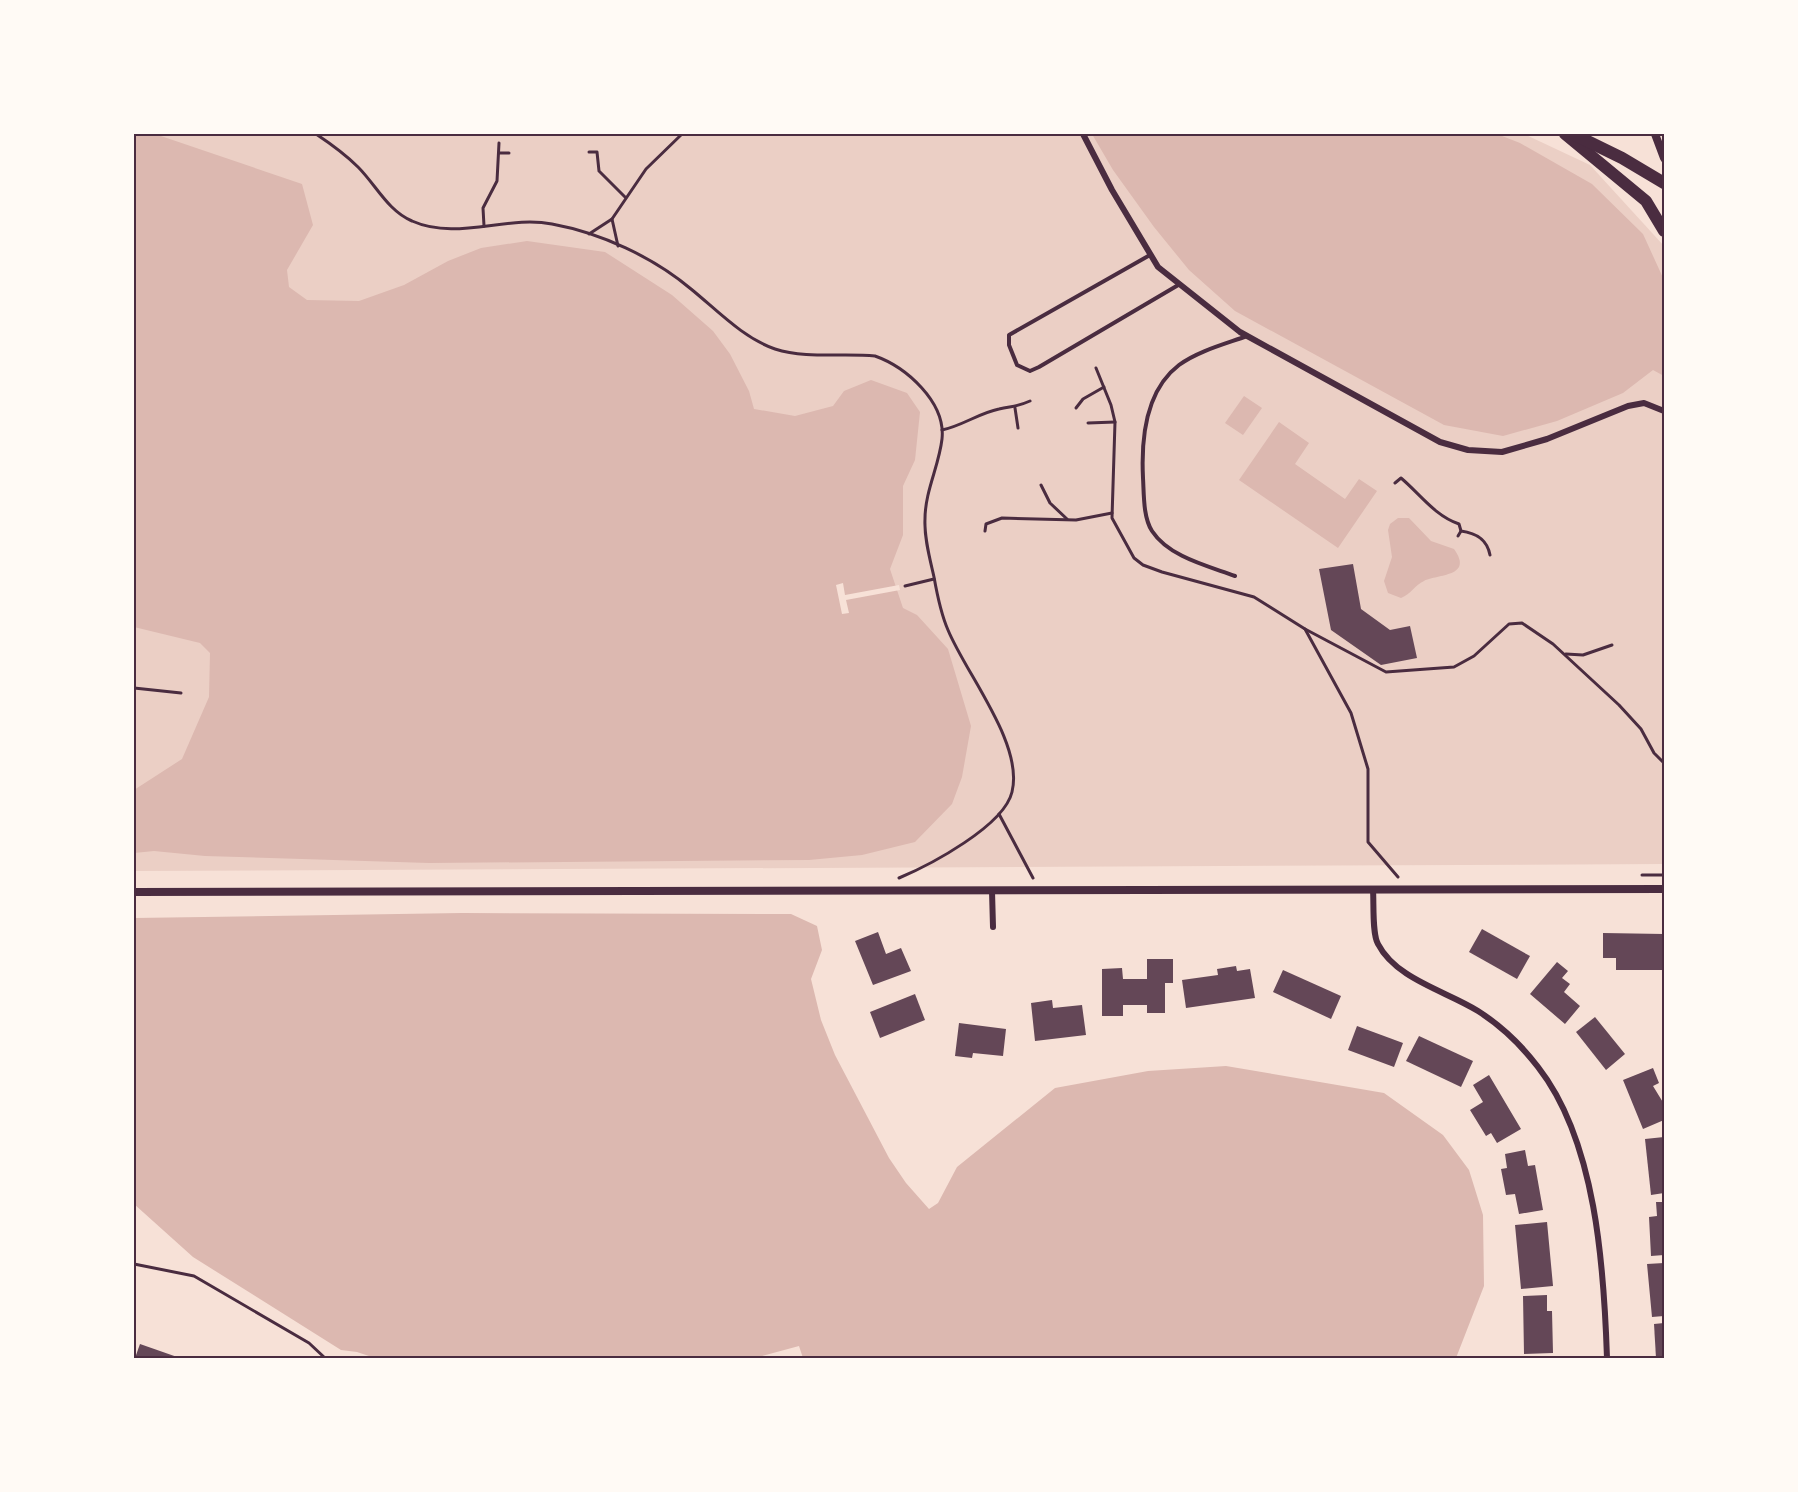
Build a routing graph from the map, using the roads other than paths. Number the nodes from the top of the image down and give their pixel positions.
1 (1083, 134) edge
2 (1565, 134) edge
3 (1571, 134) edge
4 (1655, 134) edge
5 (1665, 158) edge
6 (1665, 183) edge
7 (1665, 231) edge
8 (1151, 255) junction
9 (1180, 284) junction
10 (1247, 336) junction
11 (1665, 411) edge
12 (1235, 576) dead end
13 (1665, 889) edge
14 (1373, 890) junction
15 (992, 891) junction
16 (134, 892) edge
17 (993, 927) dead end
18 (1607, 1359) edge

1 - 8 street
2 - 7 highway
3 - 6 highway
4 - 5 street
8 - 9 street
8 - 9 lane
9 - 10 street
10 - 11 street
10 - 12 lane
13 - 14 street
14 - 15 street
14 - 18 street
15 - 16 street
15 - 17 street

